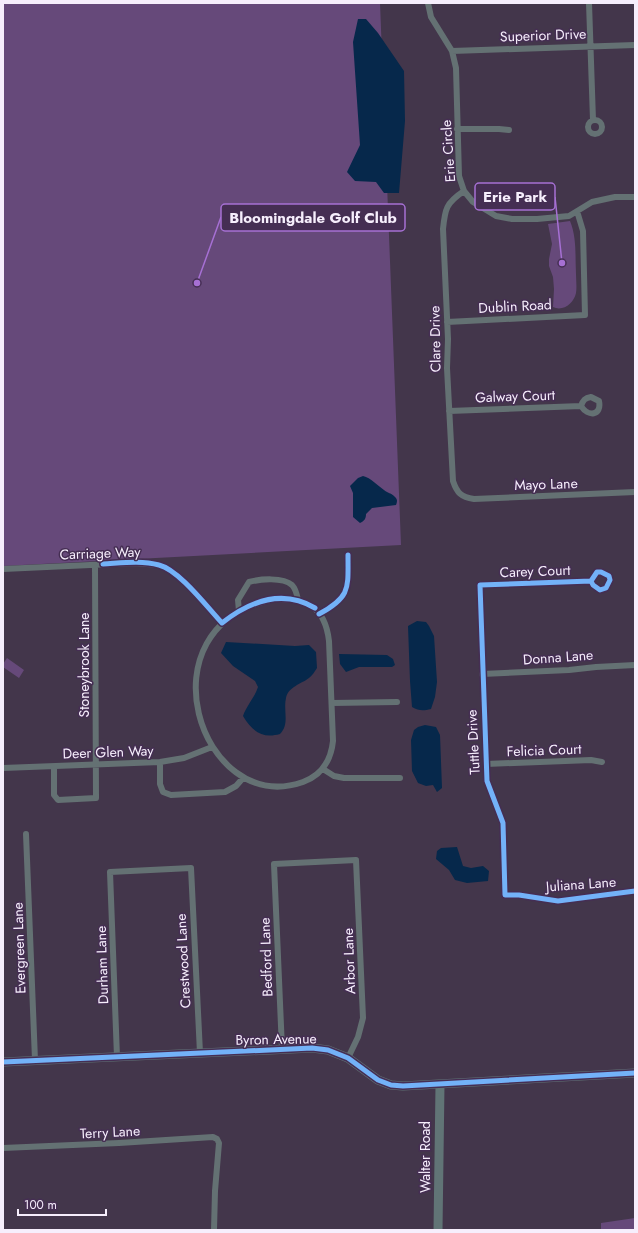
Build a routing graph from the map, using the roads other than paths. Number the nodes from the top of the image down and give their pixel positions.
1 (428, 3) edge
2 (589, 3) edge
3 (635, 45) edge
4 (590, 46) junction
5 (452, 51) junction
6 (593, 120) dead end
7 (457, 129) junction
8 (509, 130) dead end
9 (464, 192) junction
10 (635, 197) edge
11 (577, 211) junction
12 (447, 322) junction
13 (581, 406) dead end
14 (449, 411) junction
15 (459, 492) joint
16 (635, 492) edge
17 (348, 555) dead end
18 (95, 564) junction
19 (3, 569) edge
20 (590, 581) dead end
21 (480, 585) joint
22 (298, 600) junction
23 (239, 611) junction
24 (319, 614) junction
25 (222, 623) junction
26 (635, 665) edge
27 (482, 674) junction
28 (397, 702) dead end
29 (332, 703) junction
30 (212, 746) junction
31 (160, 762) junction
32 (602, 762) dead end
33 (486, 764) junction
34 (96, 765) junction
35 (54, 766) junction
36 (3, 768) edge
37 (323, 770) junction
38 (243, 778) junction
39 (400, 778) dead end
40 (26, 834) dead end
41 (357, 859) joint
42 (192, 867) joint
43 (635, 892) edge
44 (505, 895) joint
45 (282, 1049) junction
46 (200, 1053) junction
47 (118, 1057) junction
48 (348, 1058) junction
49 (35, 1060) junction
50 (3, 1062) edge
51 (635, 1073) edge
52 (440, 1085) junction
53 (3, 1148) edge
54 (214, 1230) edge
55 (438, 1230) edge

1 - 5 street, Erie Circle
2 - 4 street
3 - 4 street, Superior Drive
4 - 5 street, Superior Drive
4 - 6 street
5 - 7 street, Erie Circle
7 - 8 street
7 - 9 street, Erie Circle
9 - 11 street, Erie Circle
9 - 12 street, Clare Drive
10 - 11 street, Erie Circle
11 - 12 street, Dublin Road
12 - 14 street, Clare Drive
13 - 14 street, Galway Court
14 - 15 street, Clare Drive
15 - 16 street, Mayo Lane
17 - 24 street
18 - 19 street, Carriage Way
18 - 25 street, Carriage Way
18 - 34 street, Stoneybrook Lane
20 - 21 street, Carey Court
21 - 27 street, Tuttle Drive
22 - 23 street
22 - 23 street
22 - 24 street
23 - 25 street
24 - 29 street
25 - 30 street
26 - 27 street, Donna Lane
27 - 33 street, Tuttle Drive
28 - 29 street
29 - 37 street
30 - 31 street, Deer Glen Way
30 - 38 street
31 - 34 street, Deer Glen Way
31 - 38 street
32 - 33 street, Felicia Court
33 - 44 street, Tuttle Drive
34 - 35 street, Deer Glen Way
34 - 35 street, Stoneybrook Lane
35 - 36 street, Deer Glen Way
37 - 38 street
37 - 39 street
40 - 49 street, Evergreen Lane
41 - 45 street, Bedford Lane
41 - 48 street, Arbor Lane
42 - 46 street, Crestwood Lane
42 - 47 street, Durham Lane
43 - 44 street, Juliana Lane
45 - 46 street, Byron Avenue
45 - 48 street, Byron Avenue
46 - 47 street, Byron Avenue
47 - 49 street, Byron Avenue
48 - 52 street, Byron Avenue
49 - 50 street, Byron Avenue
51 - 52 street, Byron Avenue
52 - 55 street, Walter Road
53 - 54 street, Terry Lane

